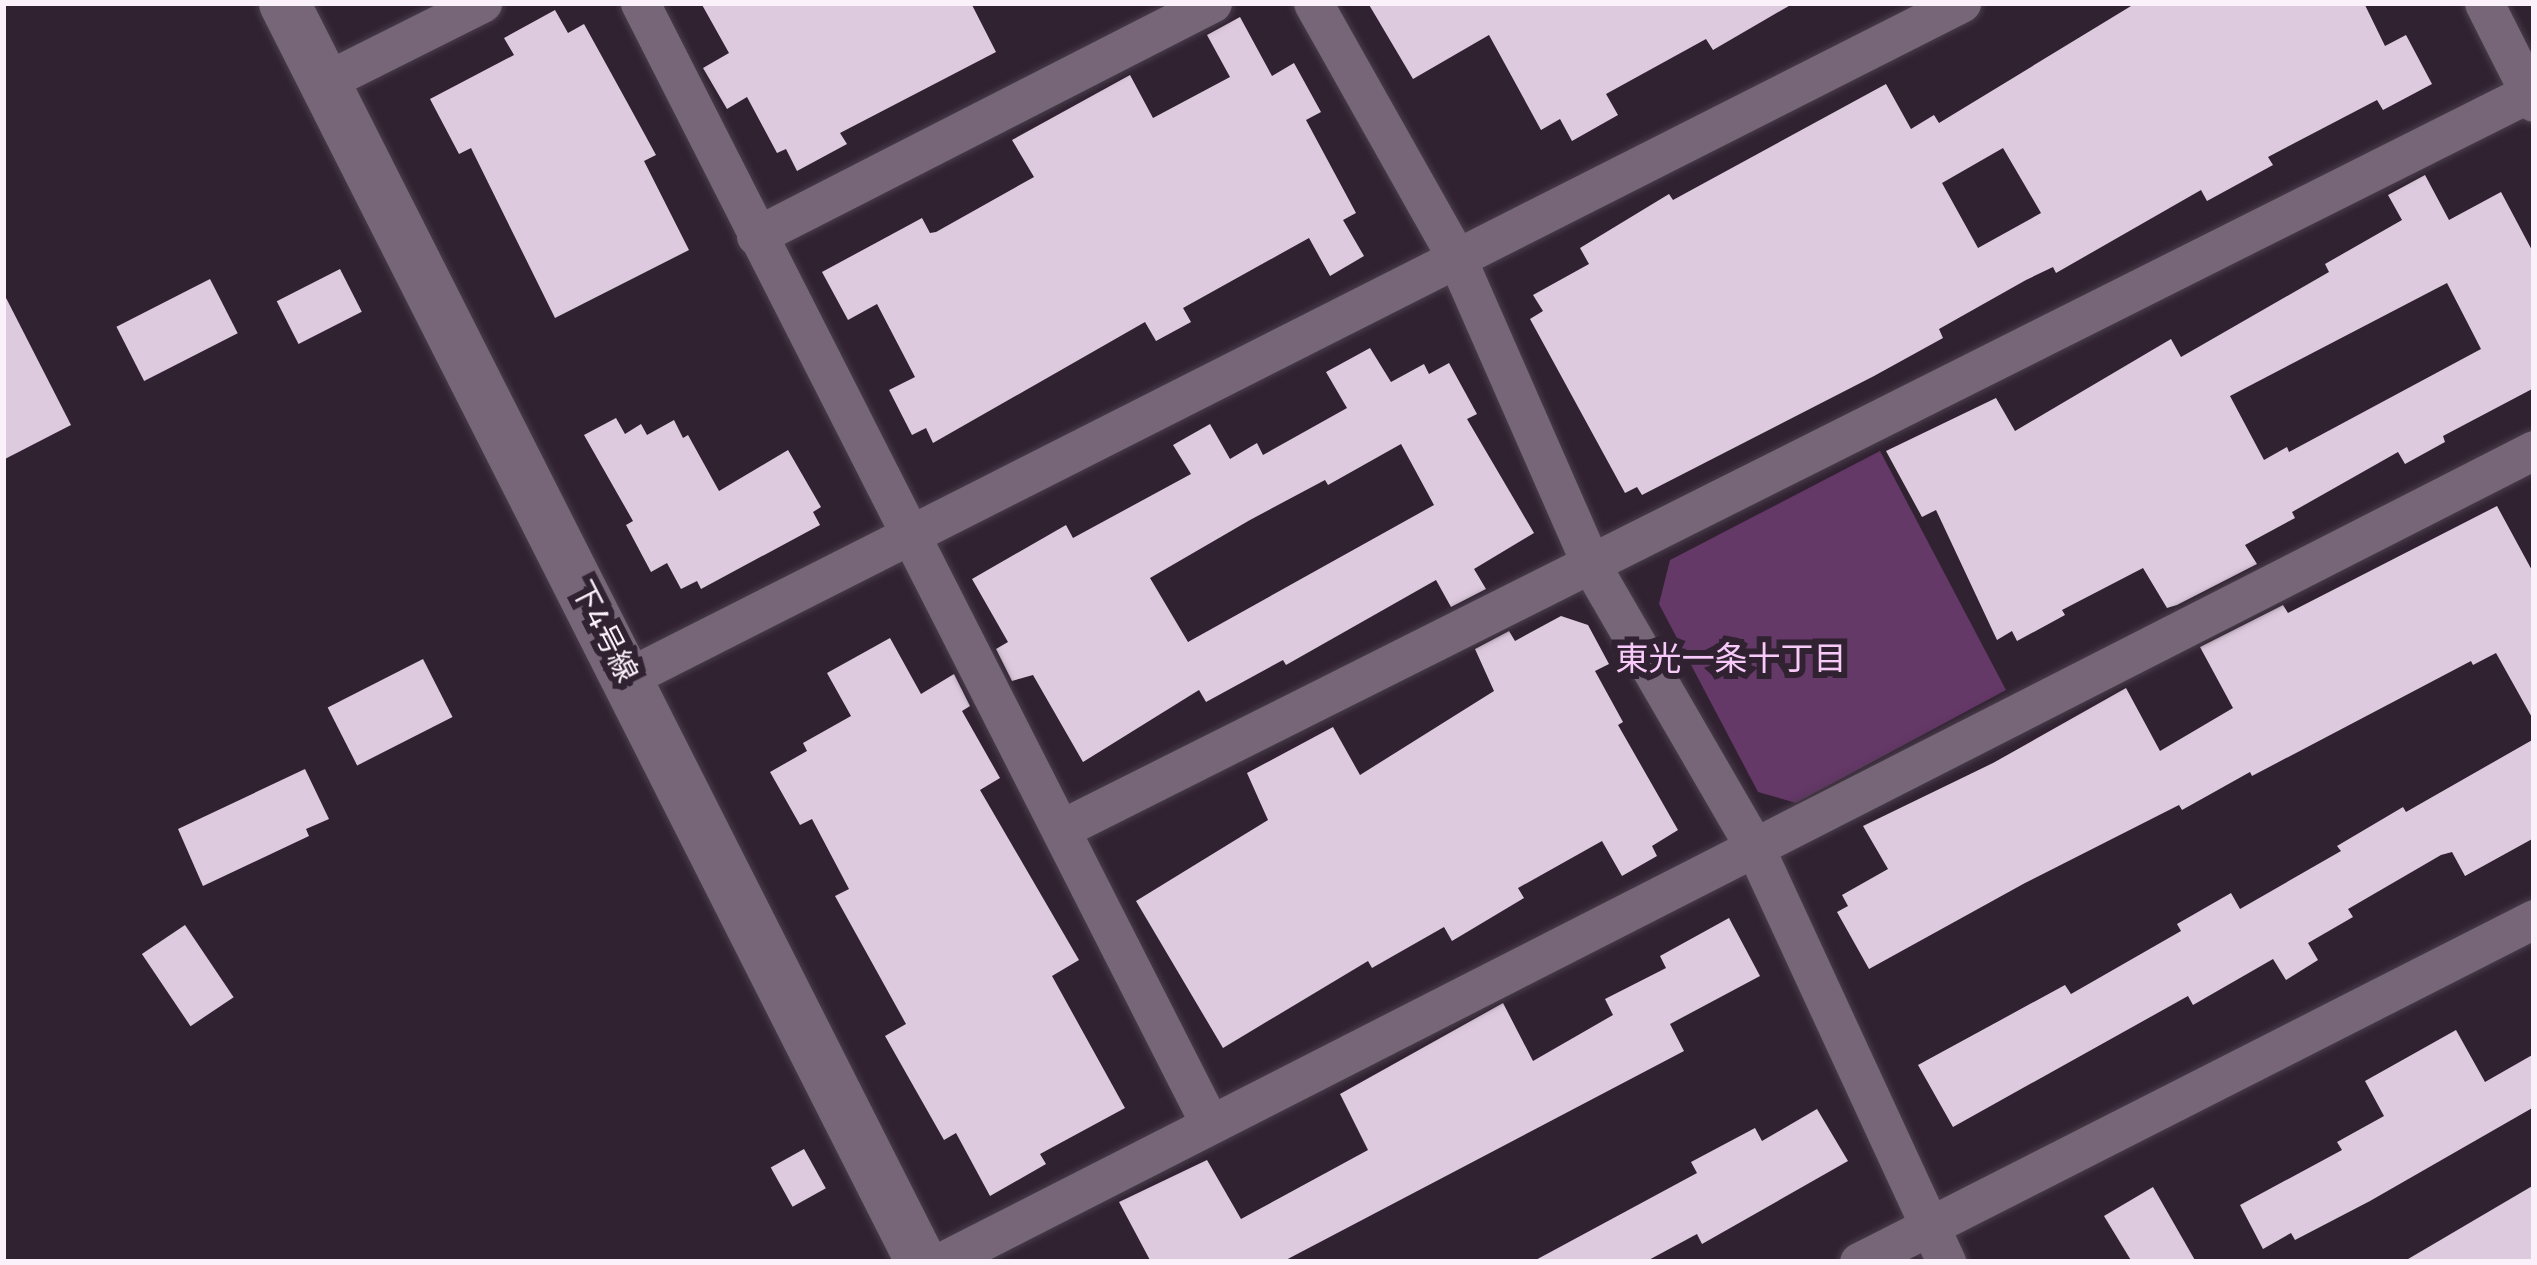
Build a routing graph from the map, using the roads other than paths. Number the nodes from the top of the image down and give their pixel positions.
1 (284, 3) edge
2 (482, 3) edge
3 (640, 3) edge
4 (1212, 3) edge
5 (1313, 3) edge
6 (1961, 3) edge
7 (2484, 3) edge
8 (324, 82) junction
9 (2530, 88) edge
10 (756, 236) junction
11 (1457, 260) junction
12 (2534, 450) edge
13 (908, 532) junction
14 (1592, 567) junction
15 (629, 677) junction
16 (1061, 829) junction
17 (1754, 846) junction
18 (2534, 919) edge
19 (1210, 1124) junction
20 (1936, 1245) edge
21 (921, 1262) edge
22 (941, 1262) edge
23 (1859, 1262) edge

1 - 8 street, 下4号線
2 - 8 street
3 - 10 street
4 - 10 street
5 - 11 street
6 - 11 street
7 - 9 street
8 - 15 street, 下4号線
9 - 14 street
10 - 13 street
11 - 13 street
11 - 14 street
12 - 17 street
13 - 15 street
13 - 16 street
14 - 16 street
14 - 17 street
15 - 21 street, 下4号線
16 - 19 street
17 - 19 street
17 - 20 street
18 - 20 street
19 - 22 street
20 - 23 street

